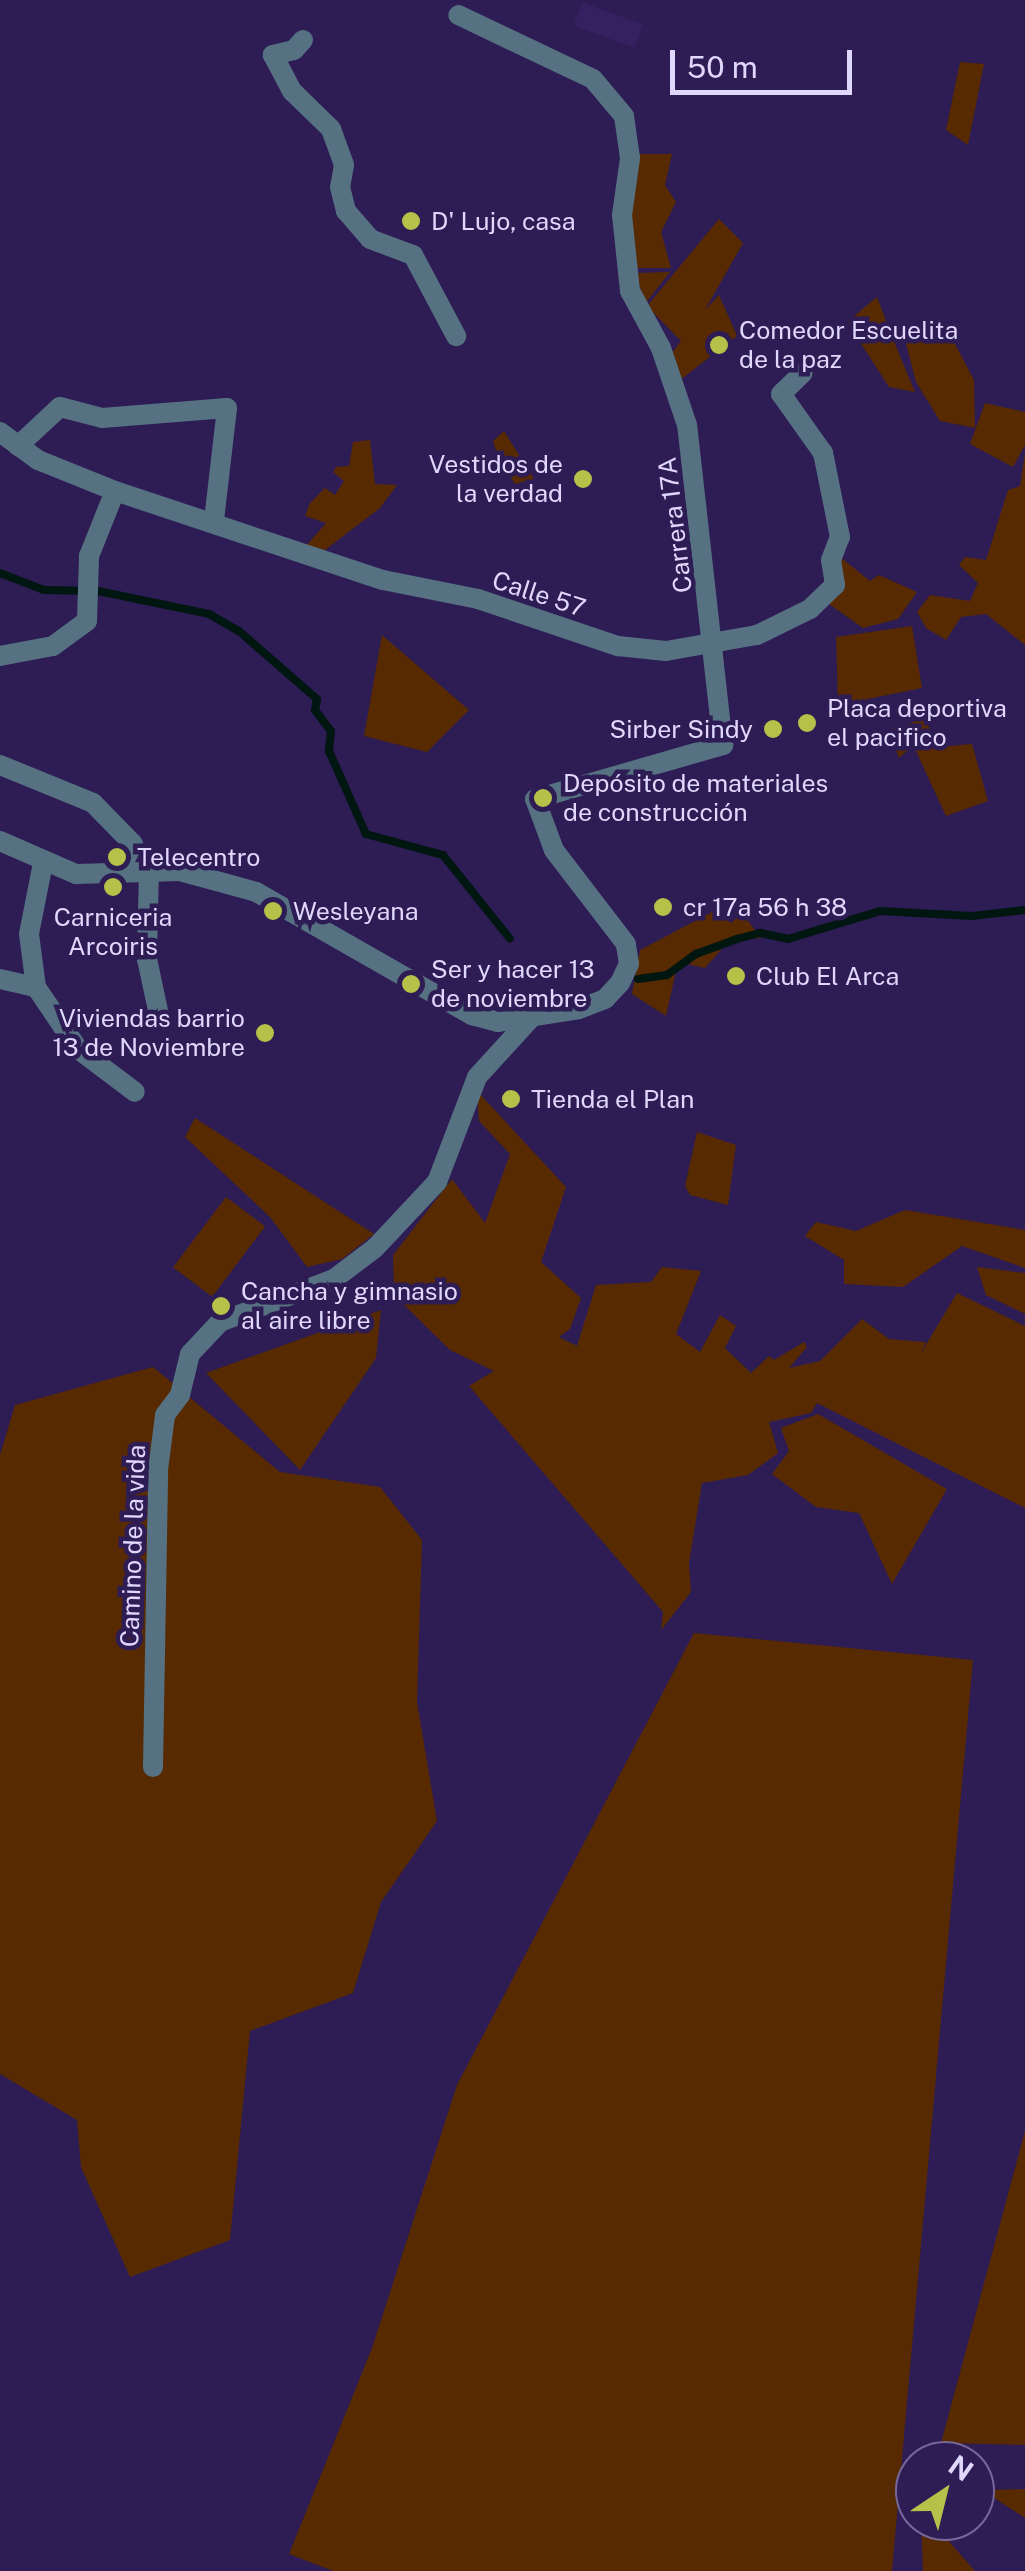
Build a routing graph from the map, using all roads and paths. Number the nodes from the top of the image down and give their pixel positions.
1 (458, 15) dead end
2 (303, 40) dead end
3 (456, 336) dead end
4 (803, 374) dead end
5 (0, 432) edge
6 (18, 446) junction
7 (115, 491) junction
8 (214, 520) junction
9 (713, 644) junction
10 (0, 656) edge
11 (0, 766) edge
12 (0, 841) edge
13 (43, 863) junction
14 (149, 868) junction
15 (118, 873) junction
16 (0, 980) edge
17 (36, 987) junction
18 (159, 1015) dead end
19 (530, 1019) junction
20 (135, 1092) dead end
21 (153, 1766) dead end

1 - 9 street, Carrera 17A
2 - 3 street
4 - 9 street, Calle 57
5 - 6 street, Calle 57
6 - 7 street, Calle 57
6 - 8 street
7 - 8 street, Calle 57
7 - 10 street
8 - 9 street, Calle 57
9 - 19 street, Carrera 17A
11 - 15 street
12 - 13 street
13 - 15 street
13 - 17 street
14 - 15 street
14 - 18 street
14 - 19 street
16 - 17 street
17 - 20 street
19 - 21 street, Camino de la vida

